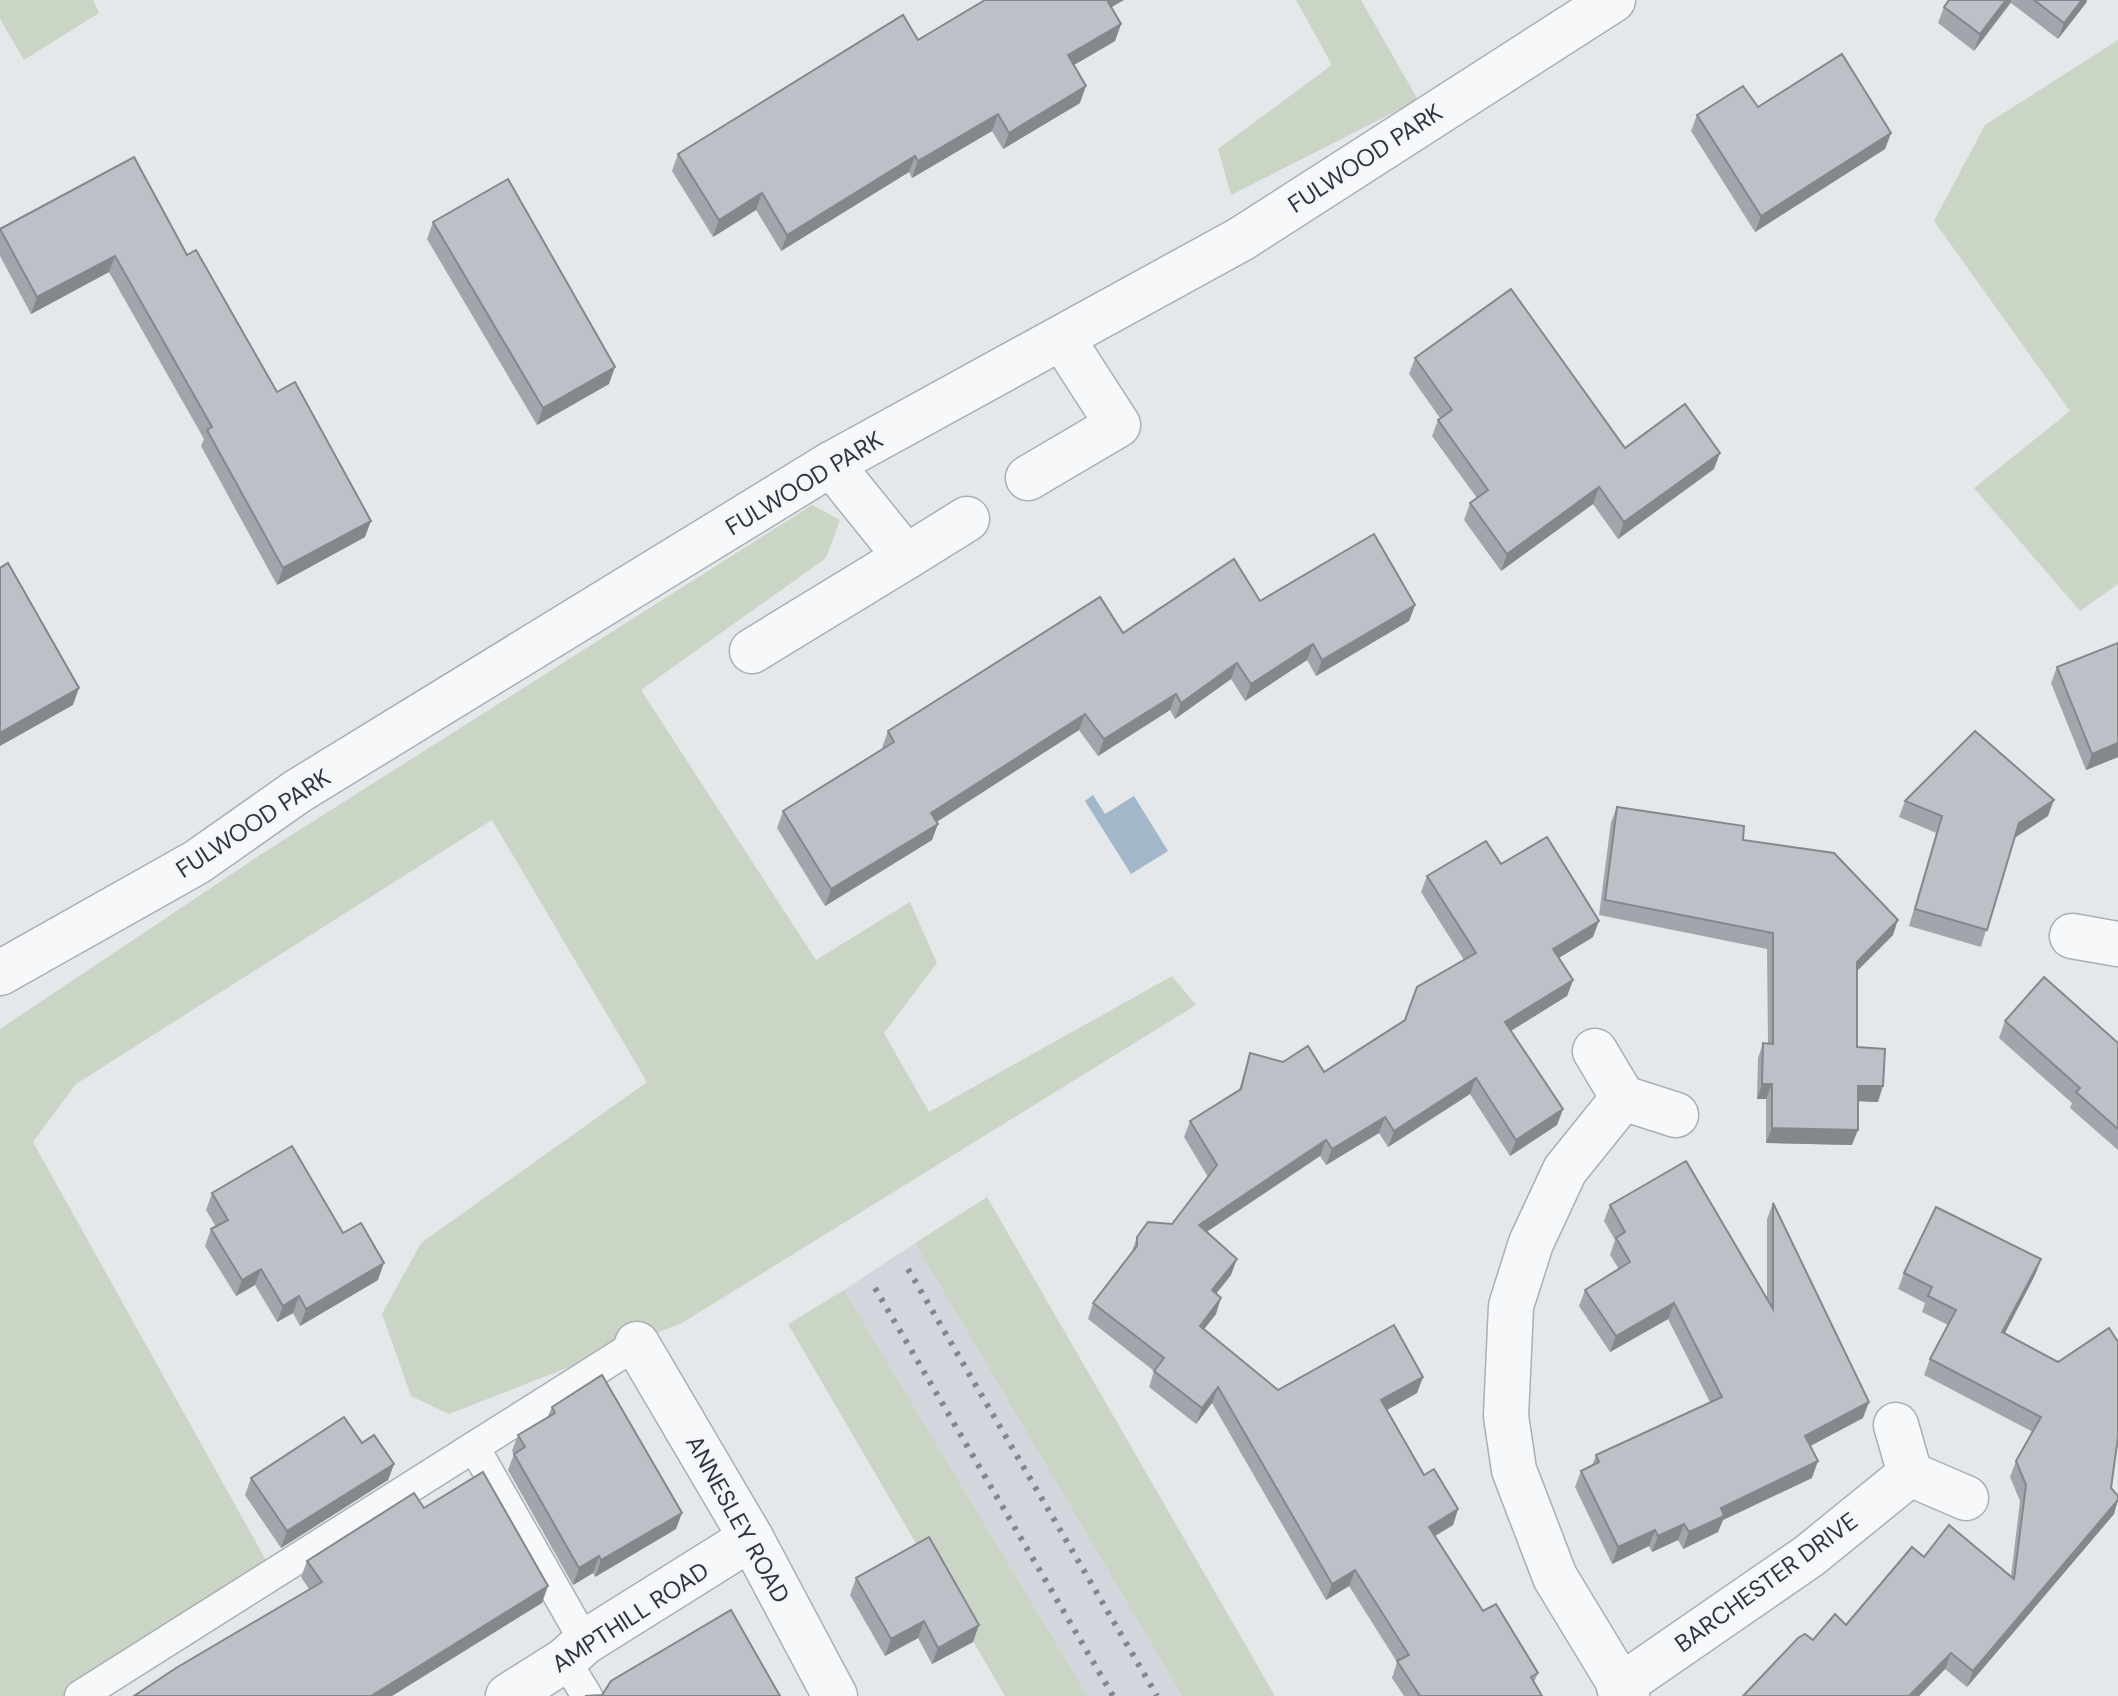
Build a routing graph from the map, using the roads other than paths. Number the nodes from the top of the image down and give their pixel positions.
1 (1613, 0) edge
2 (1062, 338) junction
3 (831, 464) junction
4 (1028, 478) dead end
5 (967, 519) dead end
6 (906, 557) junction
7 (752, 651) dead end
8 (2072, 936) dead end
9 (2118, 944) edge
10 (0, 973) edge
11 (1595, 1051) dead end
12 (1623, 1098) junction
13 (1676, 1115) dead end
14 (637, 1344) joint
15 (1896, 1425) dead end
16 (474, 1447) junction
17 (1910, 1474) junction
18 (1966, 1498) dead end
19 (751, 1538) junction
20 (579, 1666) edge
21 (1623, 1691) edge
22 (80, 1696) edge
23 (508, 1696) edge
24 (835, 1696) edge

1 - 2 street, FULWOOD PARK
2 - 3 street, FULWOOD PARK
2 - 4 street
3 - 6 street
3 - 10 street, FULWOOD PARK
5 - 6 street
6 - 7 street
8 - 9 street
11 - 12 street
12 - 13 street
12 - 21 street, BARCHESTER DRIVE
14 - 16 lane
14 - 19 street, ANNESLEY ROAD
15 - 17 street
16 - 20 lane
16 - 22 lane
17 - 18 street
17 - 21 street, BARCHESTER DRIVE
19 - 20 street, AMPTHILL ROAD
19 - 24 street, ANNESLEY ROAD
20 - 23 street, AMPTHILL ROAD

